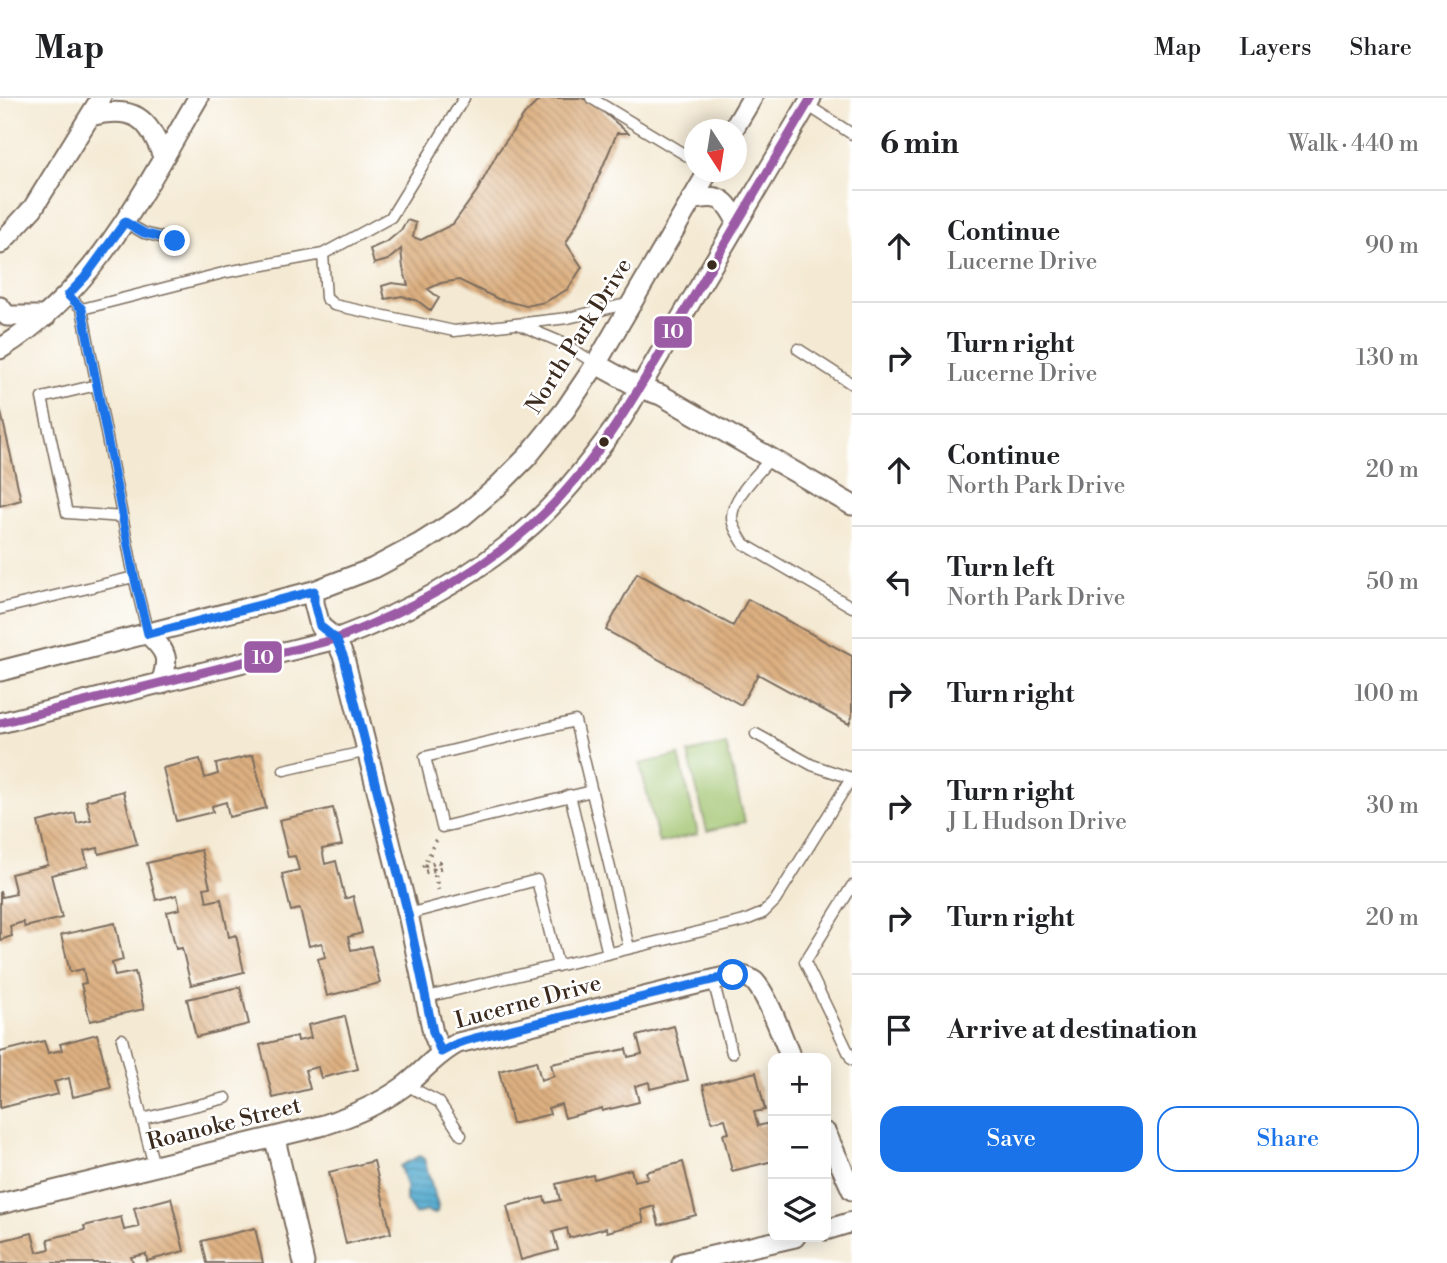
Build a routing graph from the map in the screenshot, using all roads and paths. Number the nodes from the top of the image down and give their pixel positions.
1 (101, 98) edge
2 (198, 98) edge
3 (464, 98) edge
4 (591, 98) edge
5 (752, 98) edge
6 (809, 102) edge
7 (90, 116) junction
8 (740, 119) edge
9 (852, 134) edge
10 (684, 153) edge
11 (163, 157) junction
12 (702, 182) edge
13 (691, 200) junction
14 (125, 222) junction
15 (737, 222) junction
16 (2, 239) edge
17 (175, 241) dead end
18 (323, 254) junction
19 (75, 302) junction
20 (631, 303) junction
21 (0, 307) edge
22 (46, 316) junction
23 (518, 324) junction
24 (0, 349) edge
25 (798, 349) dead end
26 (596, 364) junction
27 (852, 384) edge
28 (97, 385) junction
29 (640, 388) junction
30 (770, 459) junction
31 (852, 505) edge
32 (122, 517) junction
33 (134, 576) junction
34 (314, 591) junction
35 (852, 607) edge
36 (0, 609) edge
37 (148, 634) junction
38 (336, 639) junction
39 (0, 671) edge
40 (161, 684) junction
41 (0, 723) edge
42 (756, 734) dead end
43 (368, 751) junction
44 (284, 770) dead end
45 (851, 778) edge
46 (592, 791) junction
47 (569, 795) junction
48 (442, 826) junction
49 (852, 886) edge
50 (442, 905) junction
51 (408, 914) junction
52 (629, 948) junction
53 (608, 954) junction
54 (558, 965) junction
55 (713, 980) junction
56 (427, 997) junction
57 (122, 1039) dead end
58 (441, 1052) junction
59 (732, 1053) dead end
60 (789, 1053) edge
61 (852, 1060) edge
62 (405, 1085) junction
63 (226, 1098) dead end
64 (142, 1119) junction
65 (461, 1135) dead end
66 (275, 1139) junction
67 (831, 1144) edge
68 (154, 1166) junction
69 (852, 1190) edge
70 (0, 1204) edge
71 (852, 1222) edge
72 (831, 1228) edge
73 (773, 1242) edge
74 (304, 1263) edge
75 (682, 1263) edge

1 - 7 street
2 - 11 street
3 - 18 lane
4 - 10 lane
5 - 8 street
6 - 9 lane
6 - 15 street
7 - 11 street
7 - 16 street
11 - 14 street
12 - 13 street, North Park Drive
13 - 15 street
13 - 20 street, North Park Drive
14 - 17 lane
14 - 19 street
15 - 29 street
18 - 19 lane
18 - 23 lane
19 - 22 street
19 - 28 lane
20 - 23 lane
20 - 26 street, North Park Drive
21 - 22 street
22 - 24 street
23 - 26 lane
25 - 27 lane
26 - 29 street
26 - 34 street, North Park Drive
28 - 32 lane
28 - 32 lane
29 - 30 street
29 - 38 street
30 - 31 street
30 - 35 lane
32 - 33 lane
33 - 36 lane
33 - 37 lane
34 - 37 street, North Park Drive
34 - 38 street
37 - 39 street, North Park Drive
37 - 40 street
38 - 40 street
38 - 43 street, Lucerne Drive
40 - 41 street
42 - 45 lane
43 - 44 lane
43 - 51 street, Lucerne Drive
45 - 52 lane
46 - 48 lane
46 - 48 lane
46 - 52 lane
47 - 48 lane
47 - 48 lane
47 - 53 lane
48 - 50 path
49 - 61 lane
50 - 51 lane
50 - 54 lane
51 - 56 street, Lucerne Drive
52 - 53 lane
53 - 54 lane
54 - 56 lane
55 - 58 street, Lucerne Drive
55 - 59 lane
55 - 60 street, Lucerne Drive
56 - 58 street, Lucerne Drive
57 - 64 lane
58 - 62 street, Roanoke Street
62 - 65 lane
62 - 66 street, Roanoke Street
63 - 64 lane
64 - 68 lane
66 - 68 street, Roanoke Street
66 - 74 street
67 - 69 street
68 - 70 street, Roanoke Street
71 - 72 street
73 - 75 street

